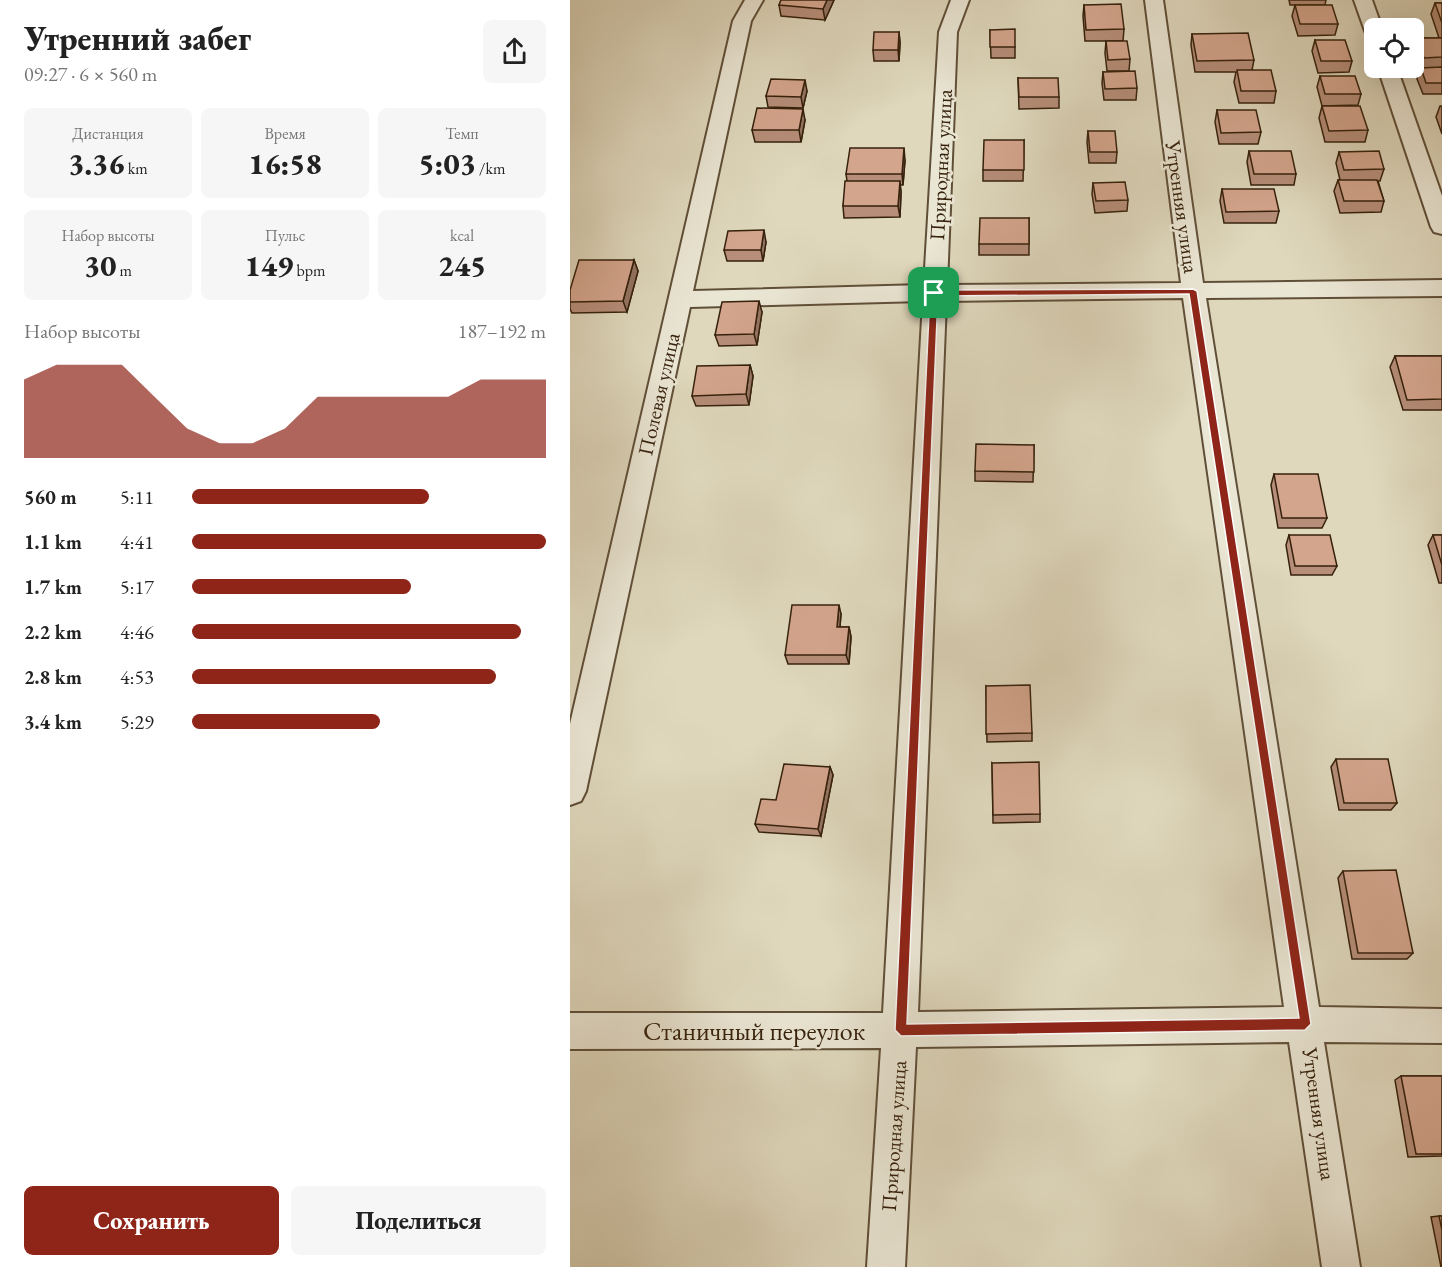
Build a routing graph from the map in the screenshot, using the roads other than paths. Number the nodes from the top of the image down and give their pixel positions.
1 (754, 0) edge
2 (960, 0) edge
3 (1154, 0) edge
4 (1363, 0) edge
5 (1369, 18) edge
6 (1390, 78) edge
7 (1442, 227) edge
8 (1442, 288) edge
9 (1193, 291) junction
10 (934, 293) junction
11 (680, 299) junction
12 (570, 791) edge
13 (1305, 1024) junction
14 (1442, 1026) edge
15 (901, 1030) junction
16 (570, 1031) edge
17 (886, 1267) edge
18 (1341, 1267) edge

1 - 11 street, Полевая улица
2 - 10 street, Природная улица
3 - 9 street, Утренняя улица
4 - 5 street
6 - 7 street
8 - 9 street
9 - 10 street
9 - 13 street, Утренняя улица
10 - 11 street
10 - 15 street, Природная улица
11 - 12 street, Полевая улица
13 - 14 street, Станичный переулок
13 - 15 street, Станичный переулок
13 - 18 street, Утренняя улица
15 - 16 street, Станичный переулок
15 - 17 street, Природная улица

